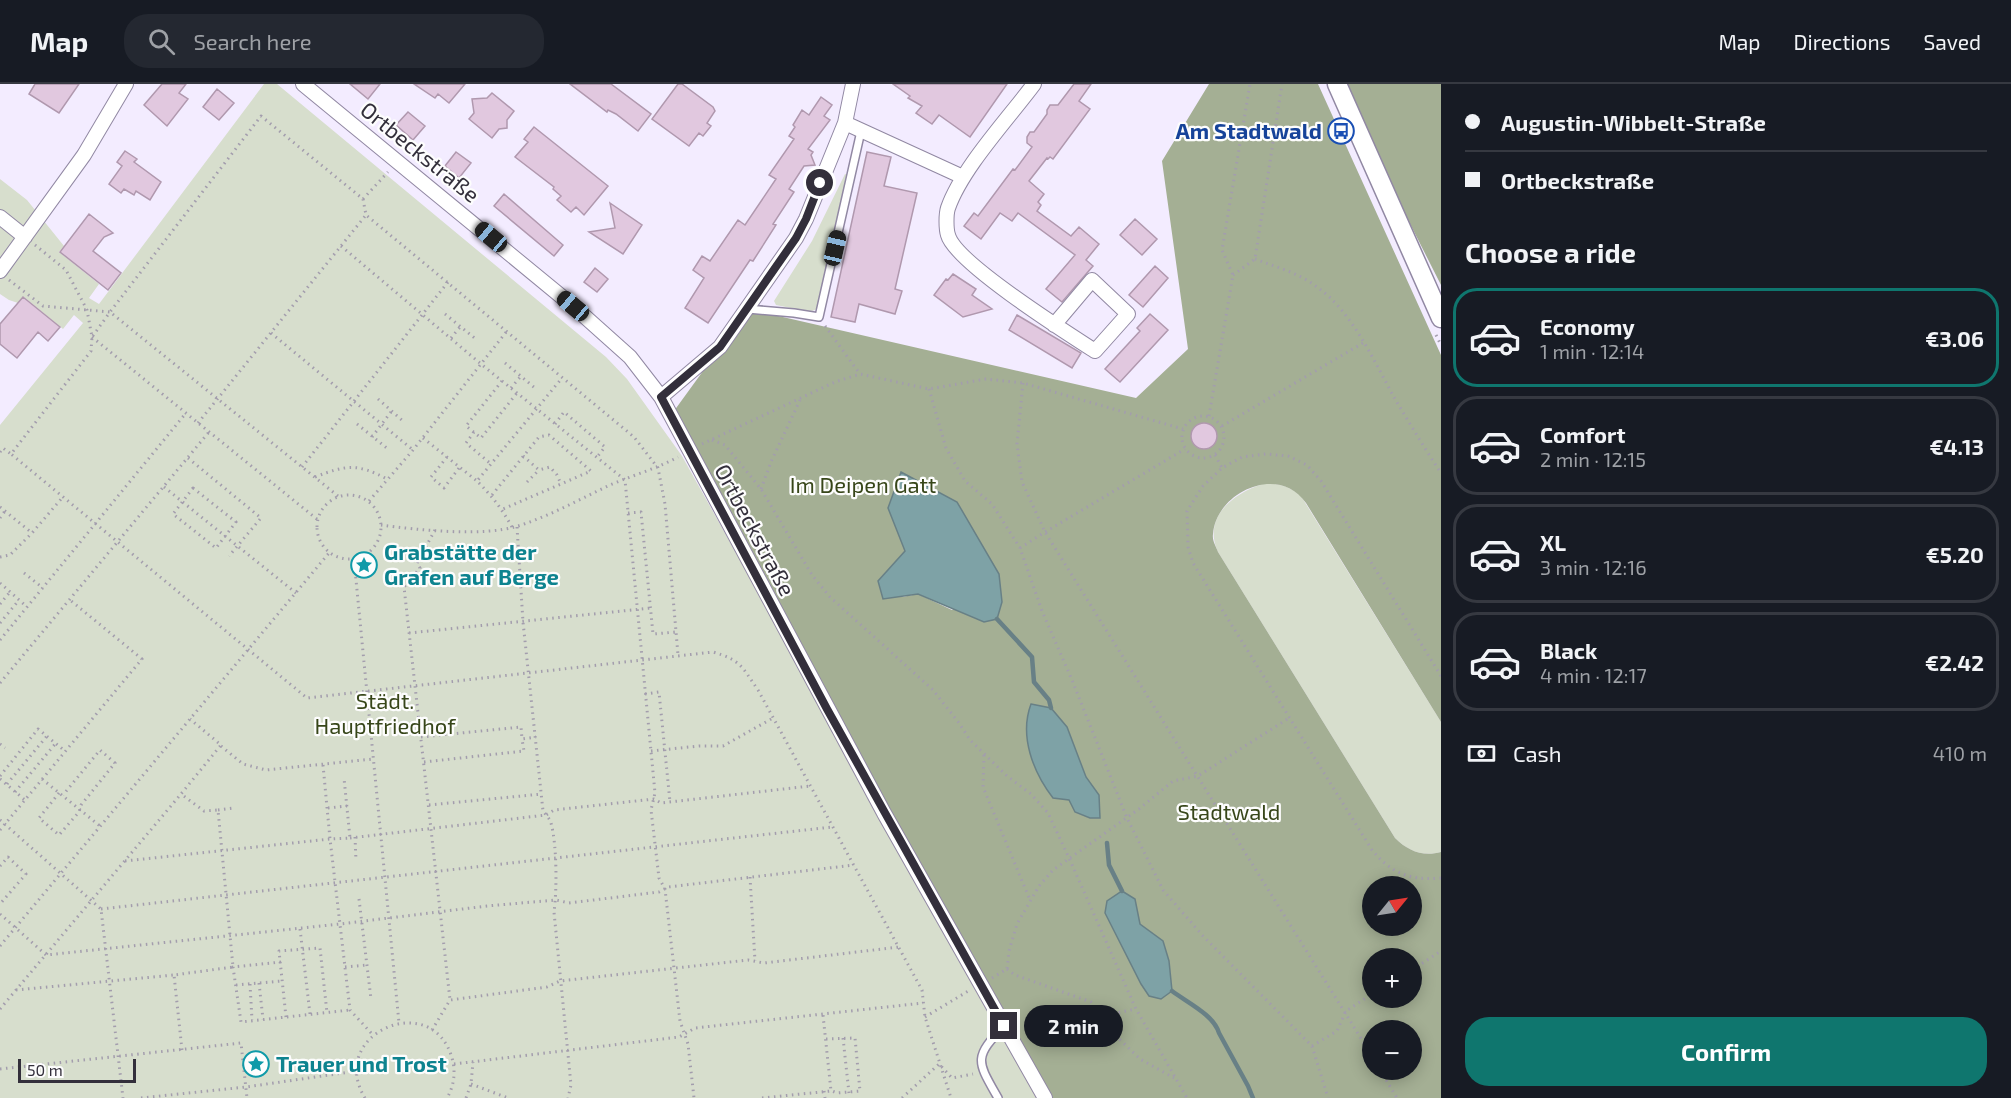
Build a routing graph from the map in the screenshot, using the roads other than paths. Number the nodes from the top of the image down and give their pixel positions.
1 (126, 84) edge
2 (303, 84) edge
3 (853, 84) edge
4 (1034, 84) edge
5 (1337, 84) edge
6 (845, 123) junction
7 (861, 131) junction
8 (963, 177) junction
9 (0, 217) edge
10 (25, 237) junction
11 (4, 275) edge
12 (748, 309) junction
13 (1441, 318) edge
14 (1054, 325) junction
15 (661, 397) junction
16 (1004, 1026) junction
17 (998, 1098) edge
18 (1045, 1098) edge

1 - 10 street
2 - 15 street, Ortbeckstraße
3 - 6 street
4 - 8 street
5 - 13 main road
6 - 7 street
6 - 12 street
7 - 8 street
7 - 12 lane
8 - 14 street
9 - 10 street
10 - 11 street
12 - 15 street
14 - 14 street
15 - 16 street, Ortbeckstraße
16 - 17 lane
16 - 18 street, Ortbeckstraße

